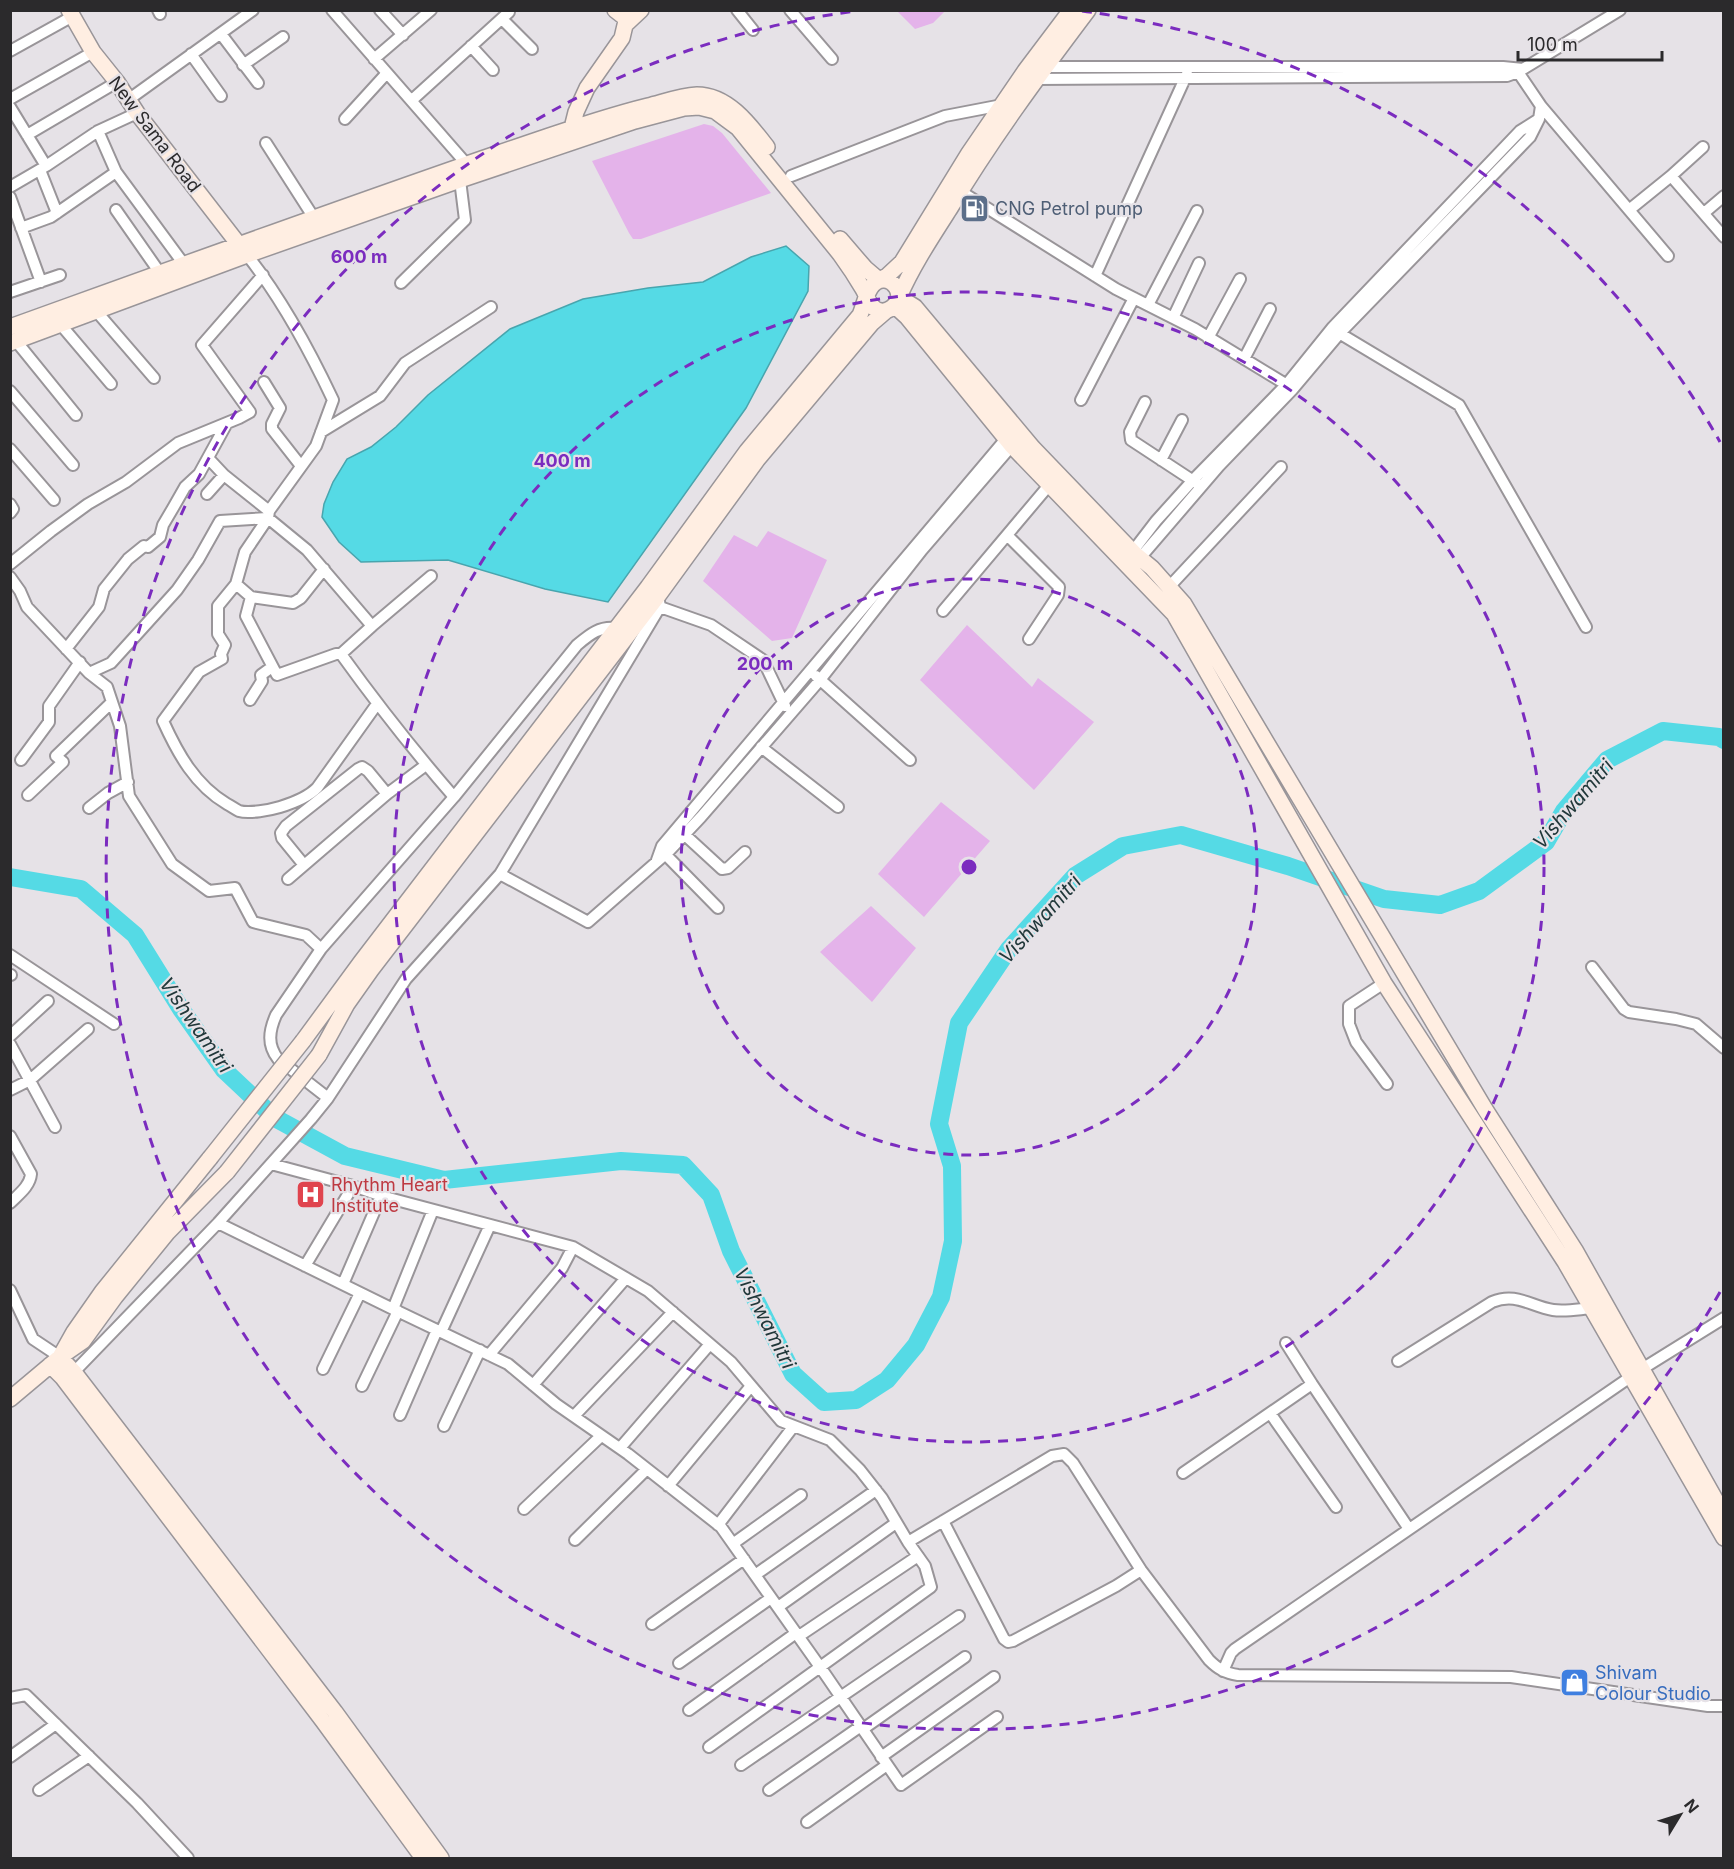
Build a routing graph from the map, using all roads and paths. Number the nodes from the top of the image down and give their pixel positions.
1 (253, 10) edge
2 (332, 10) edge
3 (380, 10) edge
4 (641, 10) edge
5 (737, 10) edge
6 (790, 10) edge
7 (1071, 10) edge
8 (1088, 10) edge
9 (428, 11) edge
10 (1613, 12) edge
11 (71, 13) edge
12 (506, 15) edge
13 (624, 18) edge
14 (753, 30) dead end
15 (221, 34) junction
16 (403, 35) junction
17 (283, 37) dead end
18 (471, 46) junction
19 (532, 50) dead end
20 (10, 51) edge
21 (93, 52) junction
22 (191, 54) junction
23 (832, 59) dead end
24 (374, 60) junction
25 (243, 65) junction
26 (1034, 69) junction
27 (493, 70) dead end
28 (1521, 70) junction
29 (1187, 73) junction
30 (386, 74) junction
31 (117, 82) junction
32 (258, 83) dead end
33 (588, 87) junction
34 (221, 96) dead end
35 (10, 99) edge
36 (412, 100) junction
37 (1002, 105) junction
38 (1541, 106) junction
39 (10, 107) edge
40 (132, 107) junction
41 (603, 118) junction
42 (345, 119) dead end
43 (15, 127) edge
44 (98, 131) junction
45 (27, 135) junction
46 (568, 137) junction
47 (266, 143) dead end
48 (1703, 147) dead end
49 (43, 168) junction
50 (471, 170) junction
51 (116, 172) junction
52 (791, 176) junction
53 (1671, 176) junction
54 (460, 180) junction
55 (10, 187) edge
56 (960, 192) junction
57 (1724, 196) edge
58 (10, 197) edge
59 (116, 210) dead end
60 (1629, 210) junction
61 (1197, 211) dead end
62 (57, 213) junction
63 (1704, 213) junction
64 (314, 218) junction
65 (21, 228) junction
66 (1724, 237) edge
67 (243, 249) junction
68 (1668, 256) dead end
69 (183, 263) junction
70 (1199, 263) dead end
71 (160, 273) junction
72 (60, 275) dead end
73 (263, 275) junction
74 (1095, 276) junction
75 (1240, 279) dead end
76 (879, 280) junction
77 (41, 282) junction
78 (401, 283) dead end
79 (10, 292) edge
80 (868, 296) junction
81 (1134, 298) junction
82 (893, 305) junction
83 (1148, 305) junction
84 (491, 307) dead end
85 (1270, 309) dead end
86 (74, 312) junction
87 (97, 312) junction
88 (1173, 318) junction
89 (61, 325) junction
90 (1336, 331) junction
91 (12, 337) edge
92 (1208, 338) junction
93 (1244, 359) junction
94 (154, 378) dead end
95 (264, 382) dead end
96 (111, 384) dead end
97 (1290, 387) junction
98 (10, 391) edge
99 (799, 400) junction
100 (1081, 400) dead end
101 (1145, 402) dead end
102 (76, 415) dead end
103 (1182, 420) dead end
104 (227, 423) junction
105 (321, 432) junction
106 (1014, 436) junction
107 (764, 442) junction
108 (10, 449) edge
109 (208, 458) junction
110 (1161, 460) junction
111 (73, 465) dead end
112 (301, 466) junction
113 (1281, 467) dead end
114 (224, 475) junction
115 (1197, 483) junction
116 (1050, 484) junction
117 (207, 495) dead end
118 (54, 500) dead end
119 (10, 504) edge
120 (10, 513) edge
121 (268, 514) junction
122 (1007, 535) junction
123 (1131, 554) junction
124 (10, 564) edge
125 (324, 569) junction
126 (431, 576) dead end
127 (10, 577) edge
128 (236, 584) junction
129 (1169, 587) junction
130 (880, 595) junction
131 (251, 597) junction
132 (659, 602) junction
133 (943, 611) dead end
134 (372, 626) junction
135 (1586, 627) dead end
136 (616, 628) junction
137 (1029, 639) dead end
138 (66, 650) junction
139 (341, 654) junction
140 (80, 662) junction
141 (273, 667) junction
142 (811, 670) junction
143 (89, 673) junction
144 (820, 680) junction
145 (250, 700) dead end
146 (112, 702) junction
147 (783, 702) junction
148 (377, 704) junction
149 (790, 714) junction
150 (760, 747) junction
151 (910, 759) dead end
152 (21, 760) dead end
153 (1278, 761) junction
154 (426, 765) junction
155 (1262, 768) junction
156 (128, 782) junction
157 (387, 794) junction
158 (28, 795) dead end
159 (454, 797) junction
160 (838, 807) dead end
161 (89, 808) dead end
162 (685, 835) junction
163 (745, 852) dead end
164 (661, 858) junction
165 (304, 865) junction
166 (500, 874) junction
167 (288, 879) dead end
168 (718, 908) dead end
169 (321, 949) junction
170 (10, 955) edge
171 (1592, 967) dead end
172 (1384, 983) junction
173 (48, 1001) dead end
174 (114, 1024) dead end
175 (88, 1029) dead end
176 (10, 1036) edge
177 (10, 1044) edge
178 (1724, 1048) edge
179 (30, 1080) junction
180 (1387, 1084) dead end
181 (10, 1090) edge
182 (328, 1098) junction
183 (55, 1127) dead end
184 (10, 1136) edge
185 (272, 1162) junction
186 (353, 1186) junction
187 (381, 1196) junction
188 (10, 1203) edge
189 (433, 1210) junction
190 (1546, 1218) junction
191 (218, 1223) junction
192 (490, 1225) junction
193 (573, 1246) junction
194 (1570, 1256) junction
195 (305, 1266) junction
196 (626, 1278) junction
197 (343, 1284) junction
198 (10, 1290) edge
199 (360, 1293) junction
200 (1592, 1308) junction
201 (14, 1309) edge
202 (396, 1310) junction
203 (673, 1312) junction
204 (1724, 1318) edge
205 (439, 1331) junction
206 (1286, 1343) dead end
207 (710, 1344) junction
208 (484, 1352) junction
209 (55, 1361) junction
210 (1398, 1361) dead end
211 (323, 1369) dead end
212 (1637, 1373) junction
213 (69, 1375) junction
214 (1312, 1384) junction
215 (533, 1385) junction
216 (362, 1386) dead end
217 (751, 1386) junction
218 (10, 1399) edge
219 (1270, 1413) junction
220 (400, 1415) dead end
221 (574, 1416) junction
222 (444, 1426) dead end
223 (793, 1427) junction
224 (601, 1436) junction
225 (620, 1448) junction
226 (647, 1469) junction
227 (1182, 1473) dead end
228 (668, 1486) junction
229 (876, 1490) junction
230 (801, 1495) dead end
231 (1336, 1507) dead end
232 (524, 1509) dead end
233 (1724, 1515) edge
234 (943, 1521) junction
235 (896, 1523) junction
236 (718, 1525) junction
237 (1408, 1528) junction
238 (1724, 1538) edge
239 (575, 1540) dead end
240 (908, 1542) junction
241 (734, 1543) junction
242 (918, 1556) junction
243 (744, 1559) junction
244 (1141, 1570) junction
245 (755, 1575) junction
246 (774, 1602) junction
247 (959, 1617) dead end
248 (651, 1624) dead end
249 (797, 1634) junction
250 (965, 1657) dead end
251 (679, 1663) dead end
252 (821, 1668) junction
253 (1223, 1671) junction
254 (994, 1677) dead end
255 (841, 1696) junction
256 (10, 1698) edge
257 (1724, 1706) edge
258 (689, 1710) dead end
259 (997, 1717) dead end
260 (56, 1724) junction
261 (862, 1728) junction
262 (709, 1747) dead end
263 (89, 1756) junction
264 (10, 1757) edge
265 (884, 1761) junction
266 (741, 1765) dead end
267 (39, 1790) dead end
268 (770, 1790) dead end
269 (807, 1822) dead end
270 (188, 1858) edge
271 (423, 1858) edge
272 (441, 1858) edge

1 - 15 street
2 - 24 street
3 - 16 street
4 - 13 main road
5 - 14 street
6 - 23 street
7 - 26 main road
8 - 26 main road
9 - 16 street
10 - 28 street
11 - 20 street
11 - 21 main road, New Sama Road
12 - 18 street
12 - 19 street
13 - 33 main road
13 - 46 main road
15 - 22 street
15 - 25 street
16 - 24 street
17 - 25 street
18 - 27 street
18 - 36 street
21 - 31 main road, New Sama Road
21 - 35 street
22 - 34 street
22 - 40 street
24 - 30 street
25 - 32 street
26 - 29 street
26 - 37 main road
26 - 56 main road
28 - 29 street
28 - 38 street
29 - 74 street
30 - 36 street
30 - 42 street
31 - 40 main road, New Sama Road
31 - 45 street
33 - 41 main road
33 - 46 main road
36 - 50 street
37 - 52 street
37 - 76 main road
38 - 60 street
38 - 90 street
39 - 43 street
40 - 44 street
40 - 67 main road, New Sama Road
41 - 46 main road
41 - 52 main road
43 - 45 street
44 - 49 street
44 - 51 street
45 - 49 street
46 - 50 main road
46 - 80 main road
47 - 64 street
48 - 53 street
49 - 55 street
49 - 62 street
50 - 54 main road
50 - 64 main road
51 - 62 street
51 - 69 street
52 - 76 main road
53 - 60 street
53 - 63 street
54 - 67 main road
54 - 78 street
56 - 74 street
56 - 82 main road
57 - 63 street
58 - 65 street
59 - 71 street
60 - 68 street
61 - 83 street
62 - 65 street
63 - 66 street
64 - 67 main road
65 - 77 street
67 - 69 main road
67 - 73 street
67 - 87 main road
69 - 71 main road
70 - 88 street
71 - 86 main road
72 - 77 street
73 - 104 street
73 - 105 street
74 - 81 street
75 - 92 street
76 - 80 main road
76 - 82 main road
77 - 79 street
80 - 82 main road
80 - 99 main road
81 - 83 street
81 - 100 street
82 - 99 main road
82 - 106 main road
83 - 88 street
84 - 105 street
85 - 93 street
86 - 87 main road
86 - 89 main road
86 - 91 main road
87 - 94 street
88 - 92 street
89 - 91 main road
89 - 96 street
90 - 97 street
90 - 135 street
91 - 102 street
92 - 93 street
93 - 97 street
95 - 112 street
97 - 115 street
98 - 111 street
99 - 107 main road
101 - 110 street
103 - 110 street
104 - 109 street
104 - 124 street
105 - 112 street
106 - 116 main road
106 - 123 main road
106 - 130 street
107 - 132 main road
107 - 136 main road
108 - 118 street
109 - 114 street
109 - 138 street
110 - 115 street
112 - 121 street
113 - 129 street
114 - 117 street
114 - 121 street
115 - 123 street
116 - 122 street
116 - 123 main road
119 - 120 street
121 - 125 street
121 - 128 street
121 - 143 street
122 - 133 street
122 - 137 street
123 - 129 main road
123 - 155 main road
125 - 131 street
125 - 134 street
126 - 134 street
127 - 138 street
128 - 131 street
128 - 148 street
129 - 153 main road
130 - 142 street
130 - 144 street
131 - 141 street
132 - 147 street
132 - 166 street
132 - 209 main road, bridge
134 - 139 street
136 - 159 street
136 - 209 main road, bridge
138 - 140 street
139 - 141 street
139 - 148 street
140 - 143 street
140 - 152 street
141 - 145 street
142 - 144 street
142 - 147 street
143 - 146 street
144 - 149 street
144 - 151 street
146 - 156 street
146 - 158 street
147 - 149 street
147 - 164 street
148 - 154 street
149 - 150 street
150 - 160 street
150 - 162 street
153 - 155 main road
153 - 190 main road
154 - 157 street
154 - 159 street
155 - 172 main road
156 - 161 street
156 - 169 street
157 - 165 street
157 - 165 street
159 - 169 street
162 - 163 street
162 - 164 street
164 - 166 street
164 - 168 street
165 - 167 street
166 - 182 street
169 - 182 street
170 - 174 street
171 - 178 street
172 - 180 street
172 - 190 main road
173 - 176 street
175 - 179 street
177 - 179 street
179 - 181 street
179 - 183 street
182 - 185 street
184 - 188 street
185 - 186 street
185 - 191 street
186 - 187 street
186 - 195 street
187 - 189 street
187 - 197 street
189 - 192 street
189 - 202 street
190 - 194 main road
191 - 195 street
191 - 213 street
192 - 193 street
192 - 205 street
193 - 196 street
193 - 208 street
194 - 200 main road
194 - 212 main road
195 - 197 street
196 - 203 street
196 - 215 street
197 - 199 street
198 - 201 street
199 - 202 street
199 - 211 street
200 - 210 street
200 - 212 main road
201 - 209 street
202 - 205 street
202 - 216 street
203 - 207 street
203 - 221 street
204 - 212 street
205 - 208 street
205 - 220 street
206 - 214 street
207 - 217 street
207 - 225 street
208 - 215 street
208 - 222 street
209 - 213 main road
209 - 218 main road
212 - 233 main road
212 - 237 street
212 - 238 main road
213 - 271 main road
213 - 272 main road
214 - 219 street
214 - 237 street
215 - 221 street
217 - 223 street
217 - 228 street
219 - 227 street
219 - 231 street
221 - 224 street
223 - 229 street
223 - 236 street
224 - 225 street
224 - 232 street
225 - 226 street
226 - 228 street
226 - 239 street
228 - 236 street
229 - 235 street
229 - 245 street
230 - 241 street
234 - 240 street
234 - 244 street
234 - 244 street
235 - 240 street
235 - 246 street
236 - 241 street
237 - 253 street
240 - 242 street
241 - 243 street
242 - 249 street
242 - 252 street
243 - 245 street
243 - 248 street
244 - 253 street
245 - 246 street
246 - 249 street
246 - 251 street
247 - 255 street
249 - 252 street
249 - 258 street
250 - 261 street
252 - 255 street
252 - 262 street
253 - 257 street
254 - 265 street
255 - 261 street
255 - 266 street
256 - 260 street
259 - 265 street
260 - 263 street
260 - 264 street
261 - 265 street
261 - 268 street
263 - 267 street
263 - 270 street
265 - 269 street

